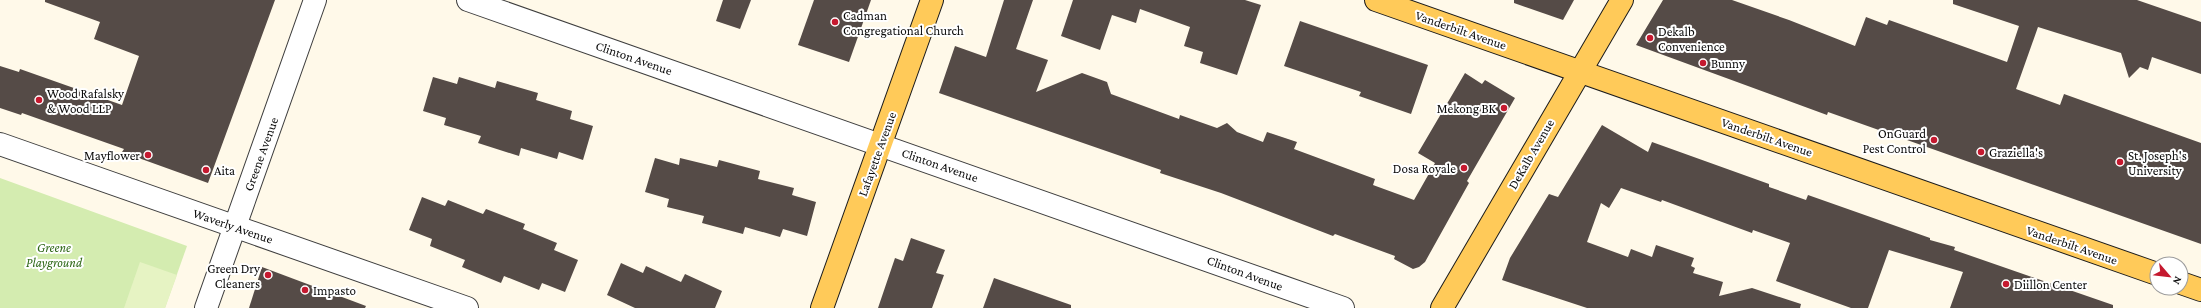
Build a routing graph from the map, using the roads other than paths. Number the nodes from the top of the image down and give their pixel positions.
1 (315, 0) edge
2 (468, 0) edge
3 (932, 0) edge
4 (1376, 0) edge
5 (1622, 0) edge
6 (1579, 71) junction
7 (0, 144) edge
8 (881, 145) junction
9 (235, 226) junction
10 (2149, 271) edge
11 (2189, 286) edge
12 (2201, 290) edge
13 (206, 308) edge
14 (467, 308) edge
15 (822, 308) edge
16 (1343, 308) edge
17 (1442, 308) edge

1 - 9 street, Greene Avenue
2 - 8 street, Clinton Avenue
3 - 8 main road, Lafayette Avenue
4 - 6 main road, Vanderbilt Avenue
5 - 6 main road, DeKalb Avenue
6 - 10 main road, Vanderbilt Avenue
6 - 17 main road, DeKalb Avenue
7 - 9 street, Waverly Avenue
8 - 15 main road, Lafayette Avenue
8 - 16 street, Clinton Avenue
9 - 13 street, Greene Avenue
9 - 14 street, Waverly Avenue
11 - 12 main road

